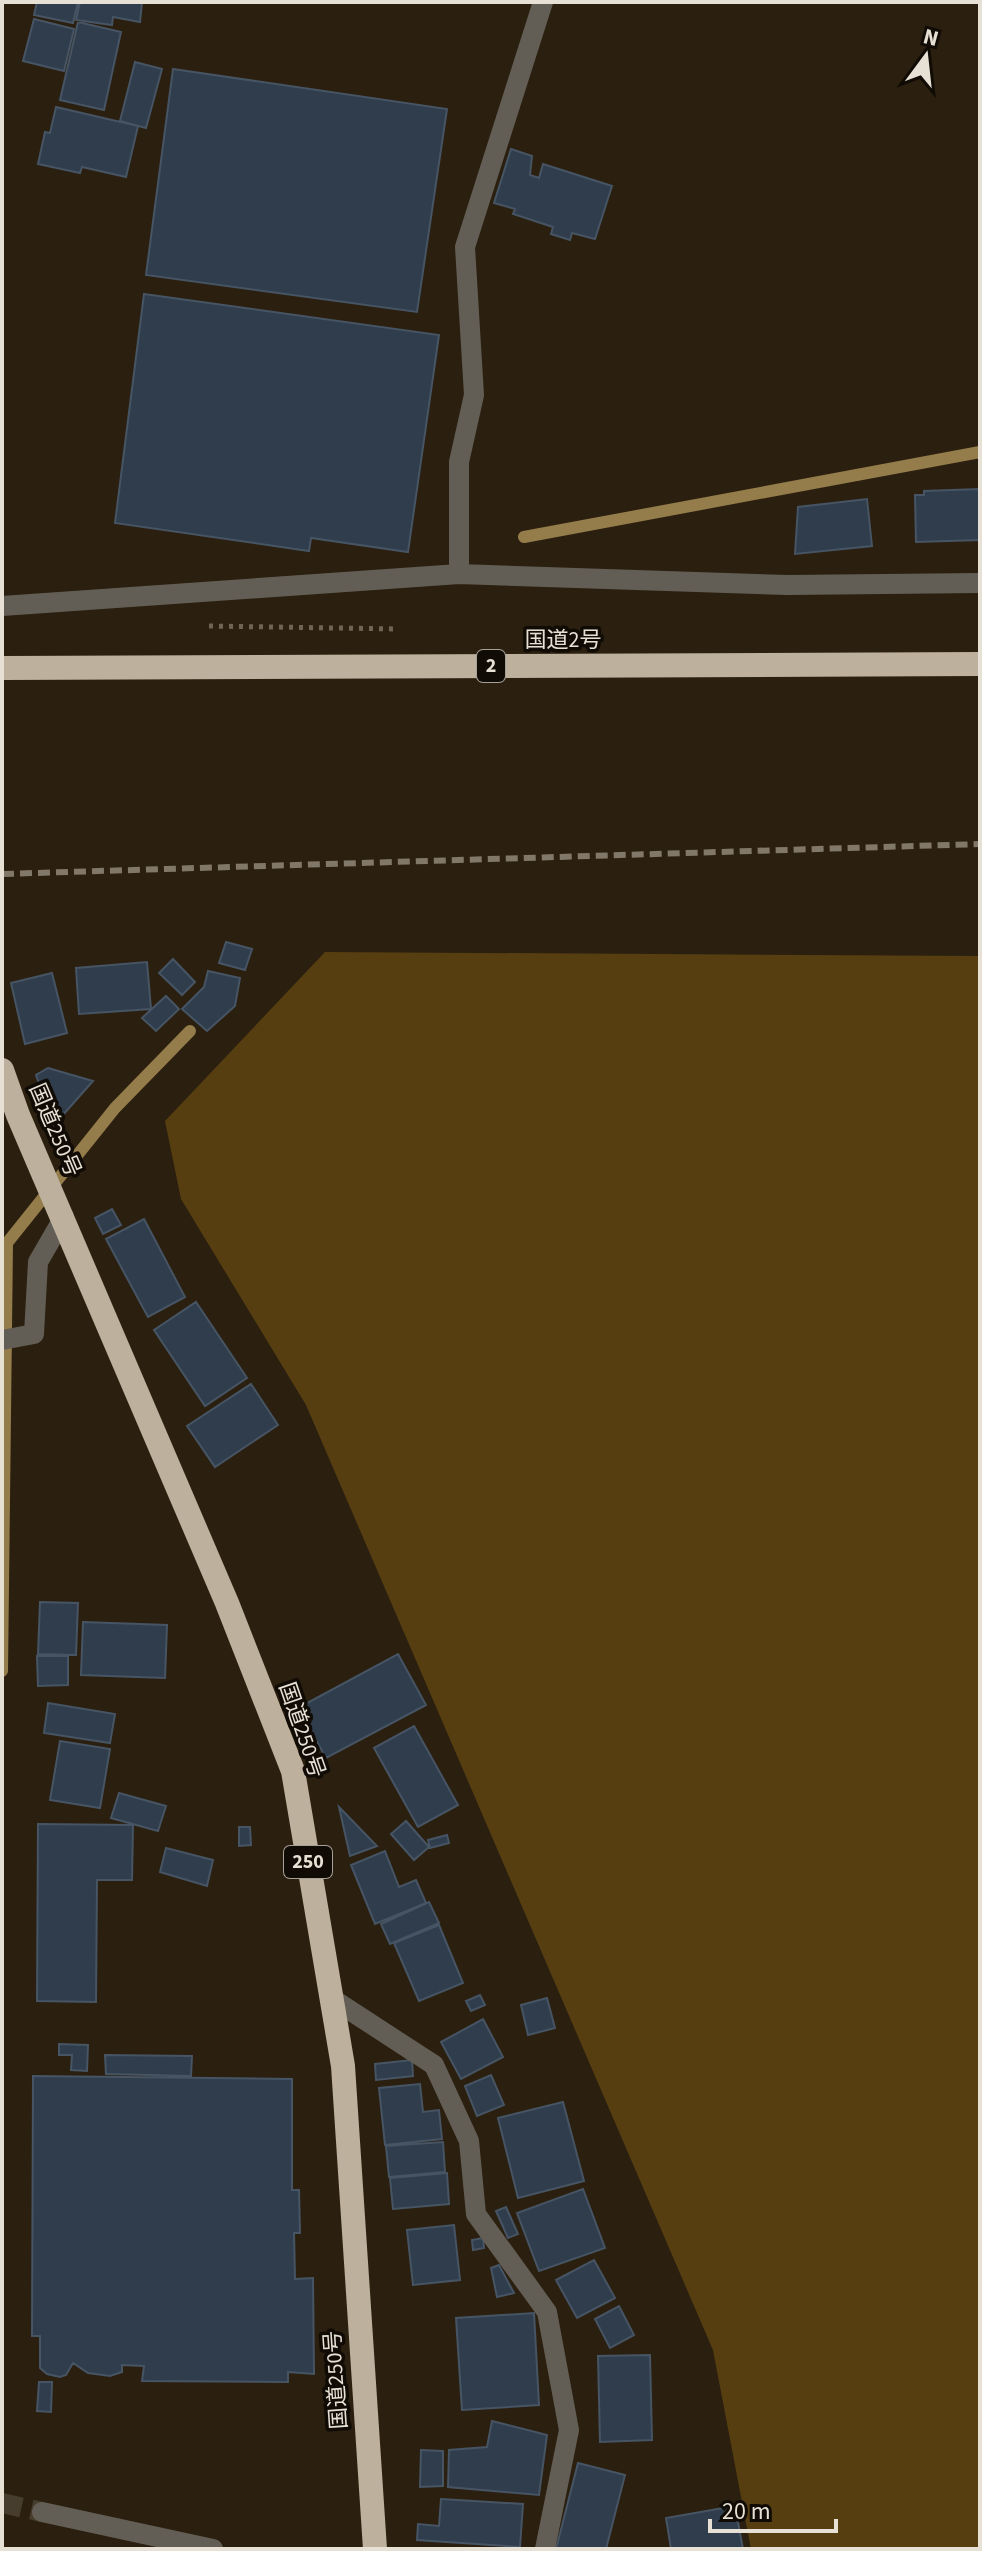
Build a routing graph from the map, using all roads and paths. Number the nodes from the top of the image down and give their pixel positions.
1 (543, 2) edge
2 (459, 574) junction
3 (980, 583) edge
4 (2, 606) edge
5 (980, 664) edge
6 (2, 668) edge
7 (2, 1070) edge
8 (64, 1217) junction
9 (2, 1340) edge
10 (331, 1998) junction
11 (42, 2512) tunnel mouth
12 (213, 2549) edge
13 (375, 2549) edge
14 (545, 2549) edge

1 - 2 street
2 - 3 street
2 - 4 street
5 - 6 highway, 国道2号 / 2
7 - 8 highway, 国道250号 / 250
8 - 9 street
8 - 10 highway, 国道250号 / 250
10 - 13 highway, 国道250号 / 250
10 - 14 street
11 - 12 street

